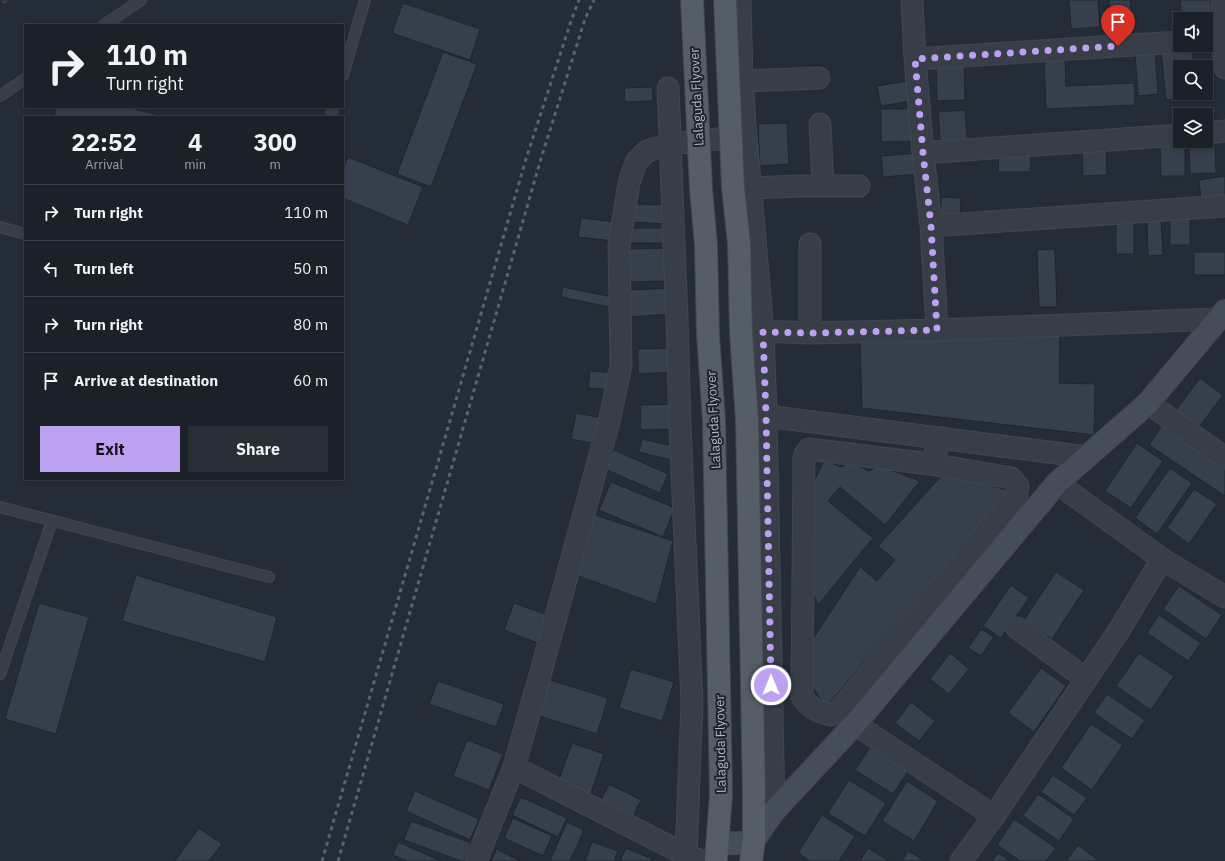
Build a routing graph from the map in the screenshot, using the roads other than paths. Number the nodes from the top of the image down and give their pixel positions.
1 (141, 0) edge
2 (365, 0) edge
3 (692, 0) edge
4 (725, 0) edge
5 (740, 0) edge
6 (1222, 0) edge
7 (912, 2) dead end
8 (105, 24) edge
9 (1218, 39) edge
10 (1173, 42) edge
11 (915, 59) junction
12 (1225, 68) edge
13 (344, 71) edge
14 (819, 78) dead end
15 (24, 80) edge
16 (742, 81) junction
17 (668, 88) dead end
18 (0, 96) edge
19 (820, 124) dead end
20 (1225, 132) edge
21 (1213, 133) edge
22 (1173, 135) edge
23 (746, 136) junction
24 (670, 144) junction
25 (923, 153) junction
26 (823, 186) junction
27 (859, 186) dead end
28 (751, 188) junction
29 (1225, 206) edge
30 (931, 226) junction
31 (0, 227) edge
32 (24, 234) edge
33 (810, 244) dead end
34 (1221, 315) edge
35 (937, 330) junction
36 (763, 332) junction
37 (810, 333) junction
38 (1148, 403) junction
39 (766, 416) junction
40 (942, 438) junction
41 (1087, 457) junction
42 (1225, 458) edge
43 (930, 464) junction
44 (1057, 483) junction
45 (0, 507) edge
46 (52, 521) junction
47 (1162, 559) junction
48 (269, 577) dead end
49 (1225, 597) edge
50 (1017, 628) dead end
51 (0, 674) edge
52 (1086, 679) junction
53 (855, 724) junction
54 (514, 767) junction
55 (774, 810) junction
56 (994, 816) junction
57 (754, 840) junction
58 (717, 851) edge
59 (694, 858) edge
60 (476, 861) edge
61 (751, 861) edge
62 (962, 861) edge

1 - 8 lane
2 - 13 lane
3 - 58 main road, Lalaguda Flyover, bridge
4 - 57 main road, bridge
5 - 16 street
6 - 9 street
7 - 11 street
9 - 12 street
10 - 11 street
11 - 25 street
14 - 16 street
15 - 18 lane
16 - 23 street
17 - 24 street
19 - 26 street
20 - 21 street
22 - 25 street
23 - 24 street
23 - 28 street
24 - 54 street
24 - 59 street
25 - 30 street
26 - 27 street
26 - 28 street
28 - 36 street
29 - 30 street
30 - 35 street
31 - 32 lane
33 - 37 street
34 - 35 street
34 - 38 main road
35 - 37 street
36 - 37 street
36 - 39 street
38 - 41 main road
38 - 42 street
39 - 40 street
39 - 55 street
40 - 41 street
40 - 43 street
41 - 44 main road
43 - 43 street
44 - 47 street
44 - 53 main road
45 - 46 lane
46 - 48 lane
46 - 51 lane
47 - 49 street
47 - 52 street
50 - 52 street
52 - 56 street
53 - 55 main road
53 - 56 street
54 - 59 street
54 - 60 street
55 - 57 main road
56 - 62 street
57 - 58 main road
57 - 61 main road

